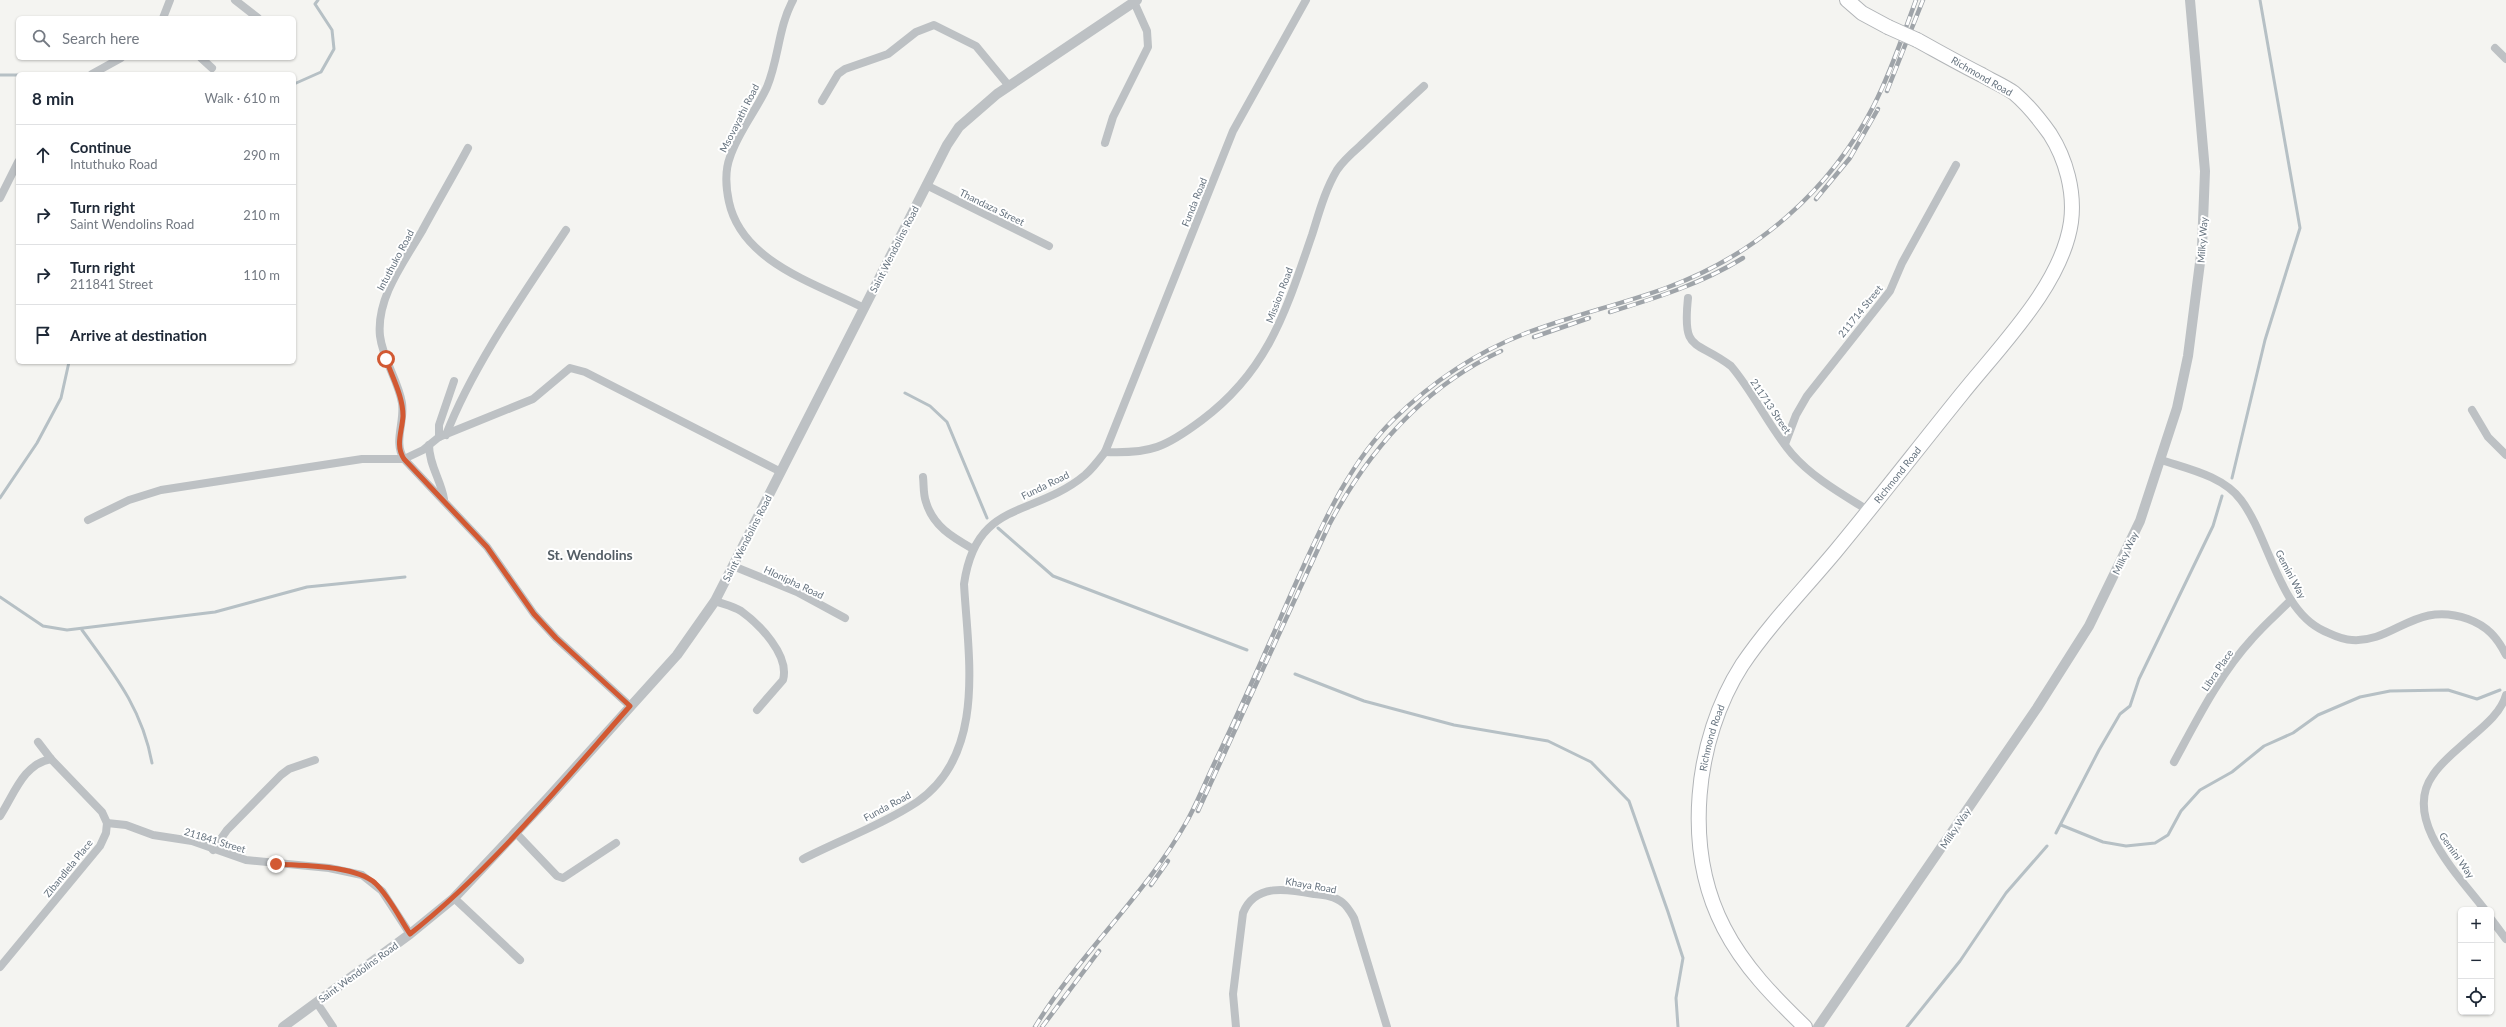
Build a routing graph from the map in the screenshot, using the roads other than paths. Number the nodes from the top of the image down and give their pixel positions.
1 (170, 0) edge
2 (235, 0) edge
3 (793, 0) edge
4 (1306, 0) edge
5 (1847, 0) edge
6 (2190, 0) edge
7 (1136, 1) edge
8 (164, 16) edge
9 (255, 16) edge
10 (2495, 48) dead end
11 (2506, 59) edge
12 (117, 60) edge
13 (203, 60) edge
14 (212, 68) dead end
15 (96, 72) edge
16 (1009, 86) junction
17 (1424, 86) dead end
18 (822, 101) dead end
19 (1105, 143) dead end
20 (468, 148) dead end
21 (1956, 165) dead end
22 (16, 166) edge
23 (926, 185) junction
24 (0, 198) edge
25 (566, 230) dead end
26 (1049, 246) dead end
27 (1688, 298) dead end
28 (864, 308) junction
29 (454, 381) dead end
30 (2472, 410) dead end
31 (442, 436) junction
32 (1785, 444) junction
33 (429, 445) junction
34 (1105, 452) junction
35 (2506, 455) edge
36 (404, 459) junction
37 (2161, 460) junction
38 (780, 472) junction
39 (923, 477) dead end
40 (444, 499) junction
41 (1869, 511) junction
42 (88, 520) dead end
43 (972, 549) junction
44 (733, 566) junction
45 (2291, 600) junction
46 (715, 601) junction
47 (846, 618) dead end
48 (2506, 655) edge
49 (2506, 695) edge
50 (630, 706) junction
51 (757, 710) dead end
52 (38, 742) dead end
53 (51, 759) junction
54 (316, 760) dead end
55 (2174, 762) dead end
56 (0, 816) edge
57 (107, 823) junction
58 (516, 832) junction
59 (616, 843) dead end
60 (213, 850) junction
61 (803, 859) dead end
62 (454, 898) junction
63 (2482, 907) edge
64 (2494, 923) edge
65 (410, 934) junction
66 (2506, 939) edge
67 (520, 960) dead end
68 (0, 967) edge
69 (317, 1003) junction
70 (282, 1027) edge
71 (333, 1027) edge
72 (1236, 1027) edge
73 (1387, 1027) edge
74 (1805, 1027) edge
75 (1818, 1027) edge

1 - 8 street
2 - 9 street
3 - 28 street, Msovayathi Road
4 - 34 street, Funda Road
5 - 41 highway, Richmond Road, bridge
6 - 37 street, Milky Way
7 - 16 street, Saint Wendolins Road
7 - 19 street
10 - 11 street
12 - 15 street
13 - 14 street
16 - 18 street
16 - 23 street, Saint Wendolins Road
17 - 34 street, Mission Road
20 - 36 street, Intuthuko Road
21 - 32 street, 211714 Street
22 - 24 street
23 - 26 street, Thandaza Street
23 - 28 street, Saint Wendolins Road
25 - 31 street
27 - 32 street, 211713 Street
28 - 38 street, Saint Wendolins Road
29 - 31 street
30 - 35 street
31 - 33 street
31 - 38 street
32 - 41 street, 211713 Street
33 - 36 street
33 - 40 street
34 - 43 street, Funda Road
36 - 40 street, Intuthuko Road
36 - 42 street
37 - 45 street, Gemini Way
37 - 75 street, Milky Way
38 - 44 street, Saint Wendolins Road
39 - 43 street
40 - 50 street, Intuthuko Road
41 - 74 highway, Richmond Road
43 - 61 street, Funda Road
44 - 46 street, Saint Wendolins Road
44 - 47 street, Hlonipha Road
45 - 48 street, Gemini Way
45 - 55 street, Libra Place
46 - 50 street, Saint Wendolins Road
46 - 51 street
49 - 63 street, Gemini Way
50 - 58 street, Saint Wendolins Road
52 - 53 street
53 - 56 street
53 - 57 street
54 - 60 street
57 - 60 street, 211841 Street
57 - 68 street, Zibandlela Place
58 - 59 street
58 - 62 street, Saint Wendolins Road
60 - 65 street, 211841 Street
62 - 65 street, Saint Wendolins Road
62 - 67 street
64 - 66 street
65 - 69 street, Saint Wendolins Road
69 - 70 street, Saint Wendolins Road
69 - 71 street
72 - 73 street, Khaya Road

